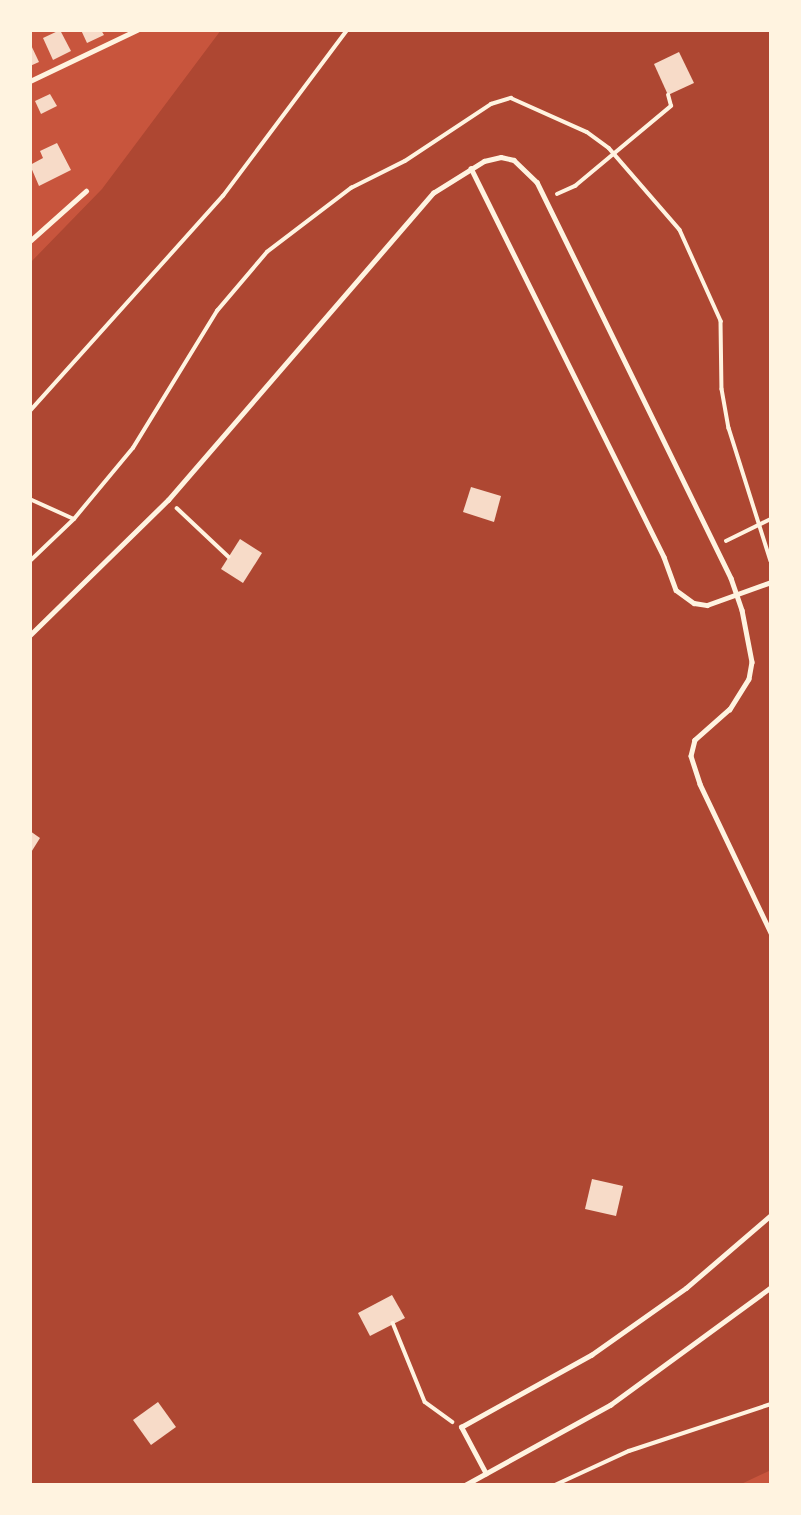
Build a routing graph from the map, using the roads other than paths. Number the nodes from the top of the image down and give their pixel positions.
1 (137, 30) edge
2 (30, 81) edge
3 (471, 168) junction
4 (86, 191) dead end
5 (30, 241) edge
6 (771, 582) edge
7 (738, 598) junction
8 (30, 635) edge
9 (771, 933) edge
10 (771, 1215) edge
11 (771, 1287) edge
12 (486, 1474) junction
13 (465, 1485) edge

1 - 2 lane
3 - 7 lane
3 - 7 lane
3 - 8 lane
4 - 5 lane
6 - 7 lane
7 - 9 lane
10 - 12 lane
11 - 12 lane
12 - 13 lane

